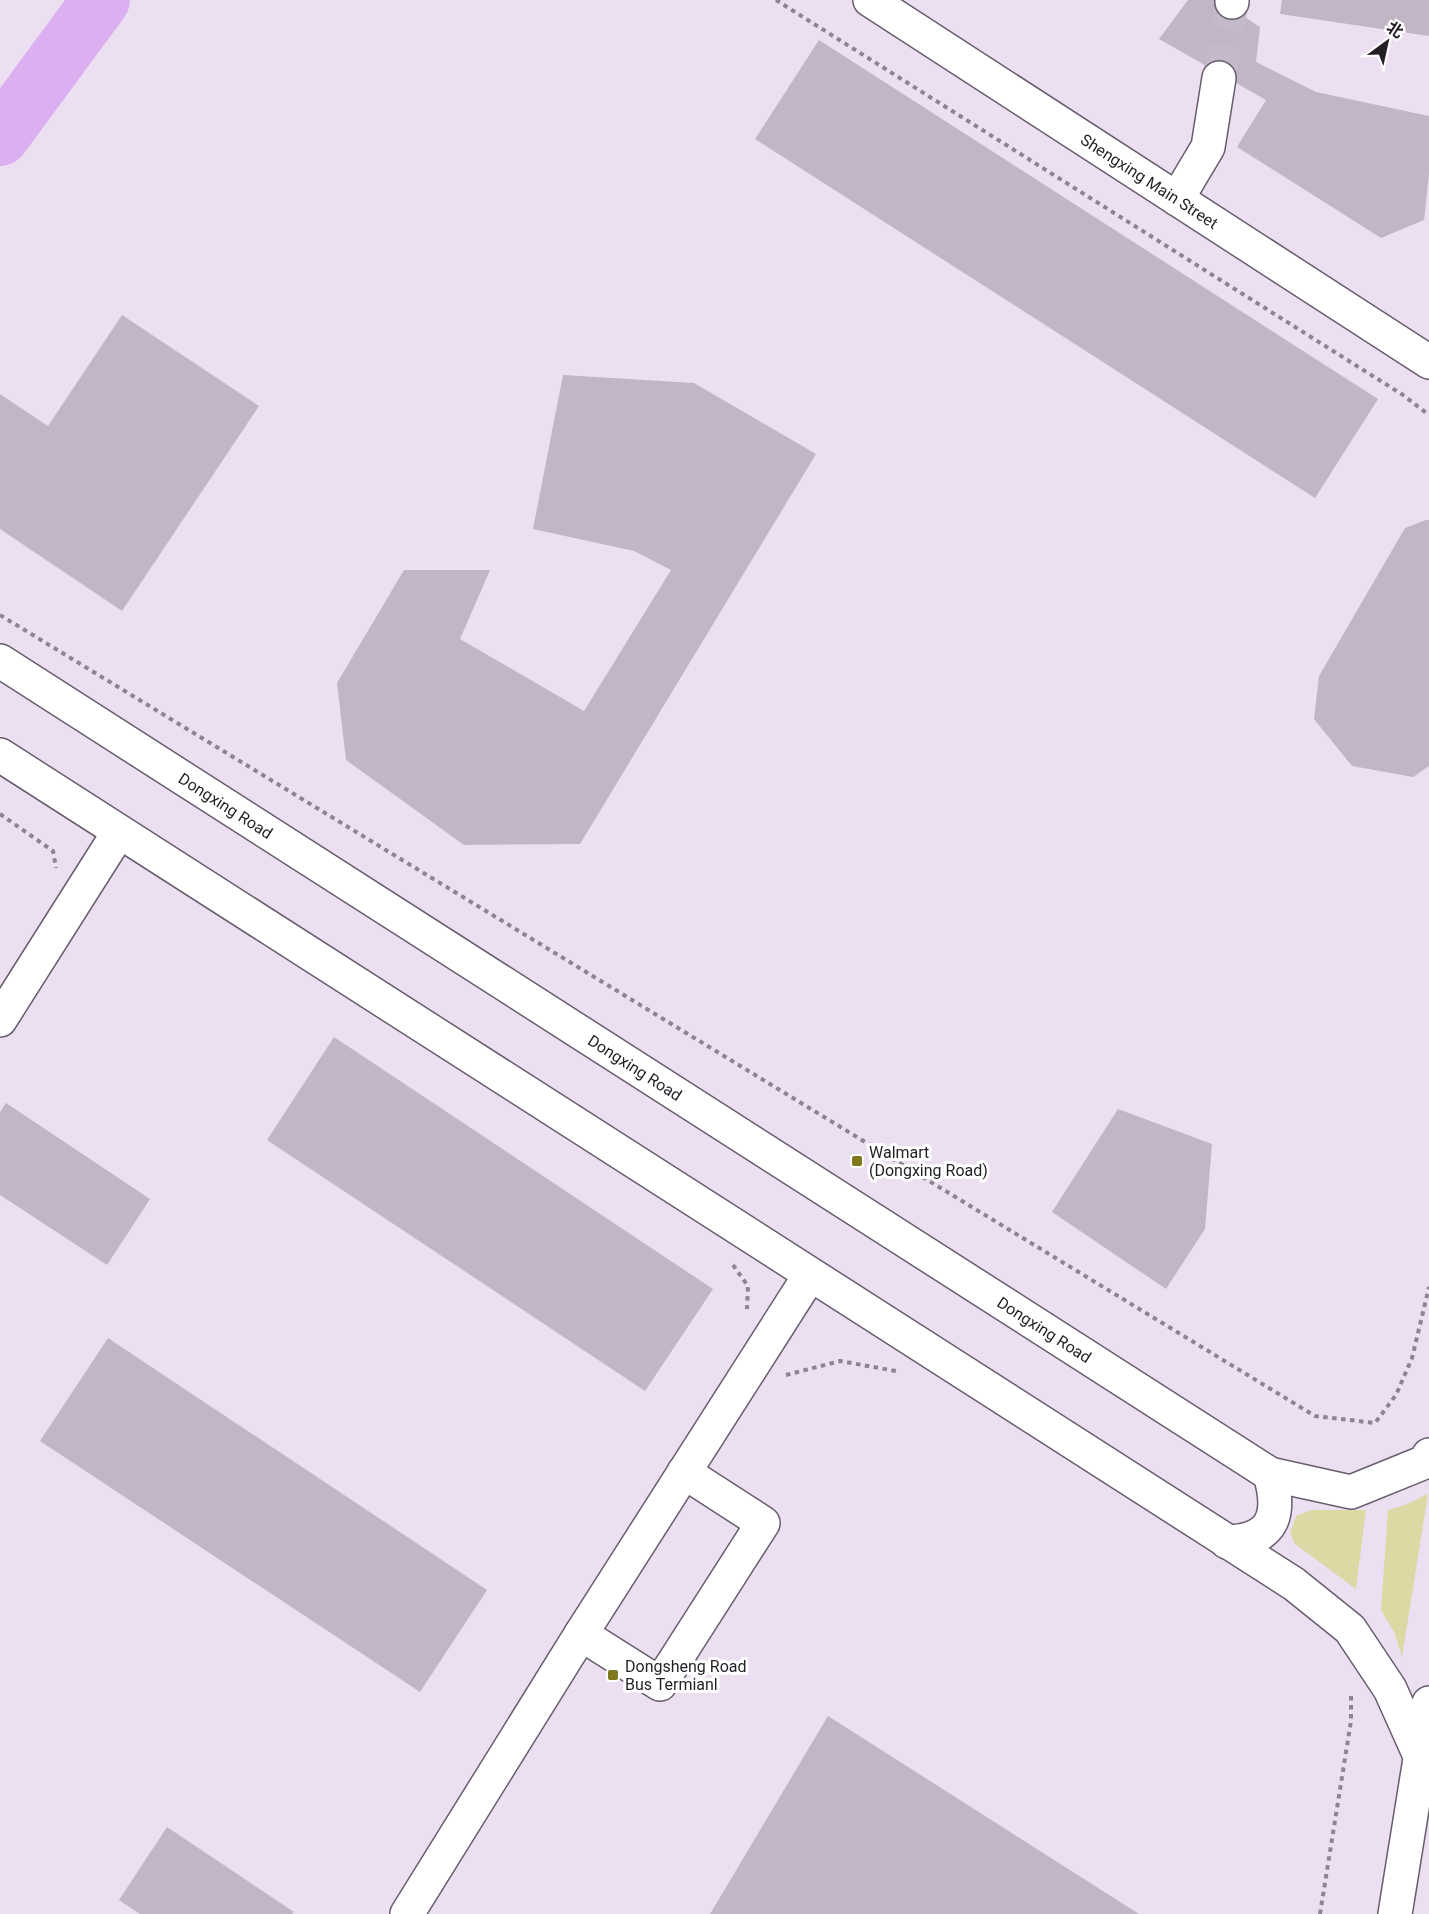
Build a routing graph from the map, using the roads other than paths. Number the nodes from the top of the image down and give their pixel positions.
1 (870, 0) edge
2 (1219, 78) tunnel mouth
3 (1177, 199) junction
4 (1429, 362) edge
5 (0, 661) edge
6 (0, 755) edge
7 (119, 832) junction
8 (0, 1020) edge
9 (810, 1275) junction
10 (1429, 1455) edge
11 (684, 1472) junction
12 (1270, 1474) junction
13 (1227, 1542) junction
14 (581, 1634) junction
15 (1429, 1703) edge
16 (1420, 1756) junction
17 (407, 1914) edge
18 (1395, 1914) edge

1 - 3 main road, Shengxing Main Street
2 - 3 main road
3 - 4 main road, Shengxing Main Street
5 - 12 main road, Dongxing Road
6 - 7 main road
7 - 8 main road
7 - 9 main road
9 - 11 main road
9 - 13 main road
10 - 12 main road
11 - 14 main road
11 - 14 main road
12 - 13 main road
13 - 16 main road
14 - 17 main road
15 - 16 main road
16 - 18 main road

